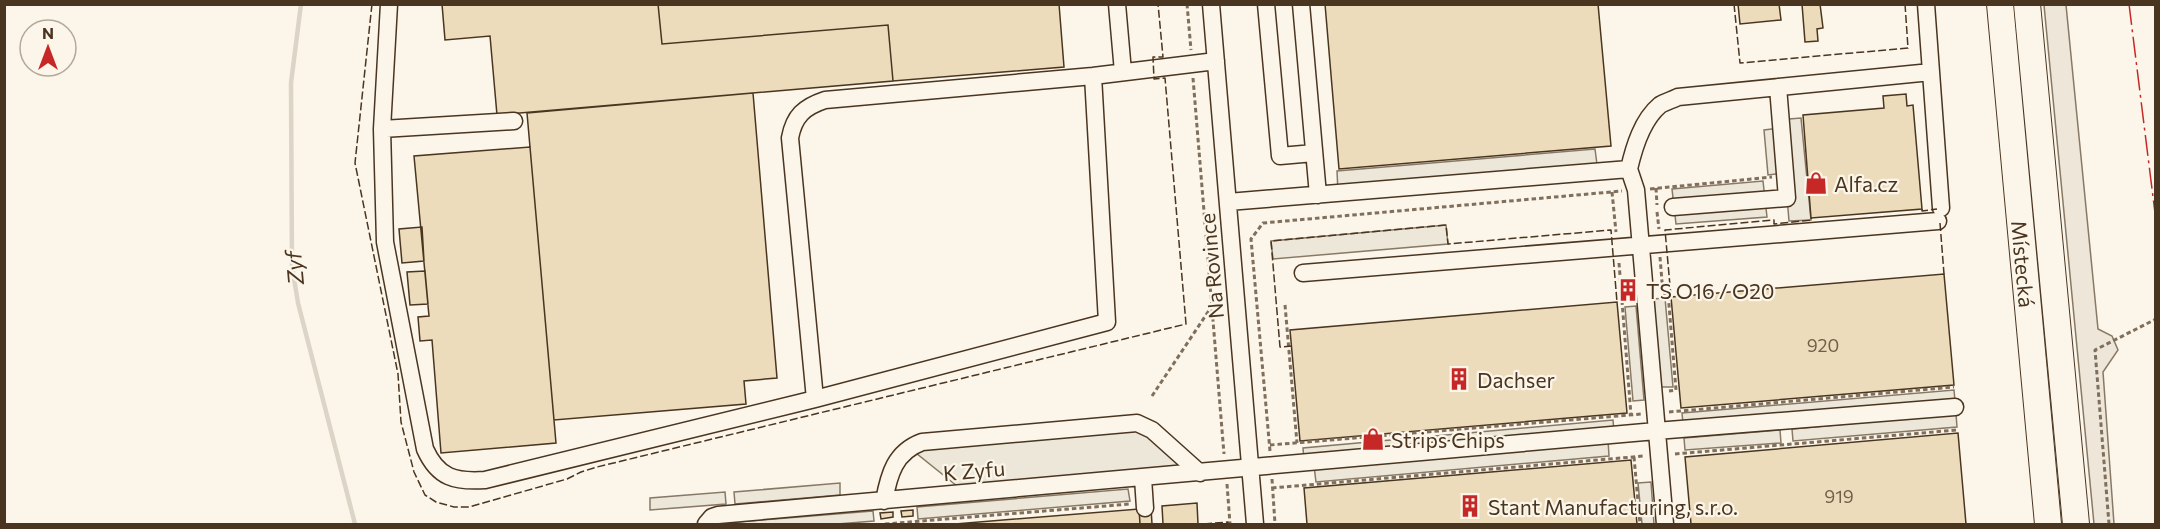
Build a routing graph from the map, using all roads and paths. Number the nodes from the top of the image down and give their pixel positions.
1 (389, 4) edge
2 (1118, 4) edge
3 (1187, 4) edge
4 (1211, 4) edge
5 (1266, 4) edge
6 (1301, 4) edge
7 (1926, 4) edge
8 (2000, 4) edge
9 (2027, 4) edge
10 (1216, 61) junction
11 (1192, 63) junction
12 (1123, 72) junction
13 (1931, 72) junction
14 (1093, 76) junction
15 (1778, 87) junction
16 (514, 121) dead end
17 (382, 129) junction
18 (1314, 153) junction
19 (1629, 169) junction
20 (1612, 192) dead end
21 (1318, 195) junction
22 (1228, 202) junction
23 (1673, 207) dead end
24 (1640, 245) junction
25 (1617, 246) junction
26 (1303, 273) dead end
27 (1668, 293) dead end
28 (1213, 305) junction
29 (1285, 305) dead end
30 (2156, 319) edge
31 (1954, 387) dead end
32 (1152, 396) dead end
33 (815, 399) junction
34 (1955, 408) dead end
35 (1663, 412) junction
36 (1631, 415) junction
37 (1665, 430) junction
38 (1957, 430) dead end
39 (1297, 443) junction
40 (1270, 445) dead end
41 (1667, 454) junction
42 (1634, 457) junction
43 (1249, 468) junction
44 (1200, 473) junction
45 (1143, 478) junction
46 (1224, 480) junction
47 (1272, 488) dead end
48 (884, 501) junction
49 (1145, 505) joint
50 (706, 525) edge
51 (885, 525) edge
52 (1230, 525) edge
53 (1254, 525) edge
54 (1640, 525) edge
55 (1665, 525) edge
56 (2048, 525) edge
57 (2076, 525) edge
58 (2109, 525) edge

1 - 17 street
2 - 12 street
3 - 11 path
4 - 10 street, Na Rovince
5 - 18 street
6 - 18 street
7 - 13 street
8 - 56 highway, Místecká
9 - 57 highway, Místecká
10 - 11 street
10 - 22 street, Na Rovince
11 - 12 street
11 - 28 path
12 - 14 street
13 - 15 street
13 - 24 street
14 - 33 street
14 - 33 street
15 - 19 street
15 - 23 street
16 - 17 street
17 - 33 street
18 - 21 street
19 - 21 street
19 - 24 street
20 - 25 path
21 - 22 street
22 - 43 street, Na Rovince
24 - 25 street
24 - 35 street
25 - 26 street
25 - 36 path
27 - 35 path
28 - 32 path
28 - 46 path
29 - 39 path
30 - 58 path
31 - 35 path
34 - 37 street, K Zyfu
35 - 36 path
35 - 37 street
35 - 37 path
36 - 39 path
37 - 41 street
37 - 41 path
37 - 43 street, K Zyfu
38 - 41 path
39 - 40 path
41 - 42 path
41 - 55 street
42 - 47 path
42 - 54 path
43 - 46 street, K Zyfu
43 - 53 street, Na Rovince
44 - 45 street, K Zyfu
44 - 46 street, K Zyfu
44 - 48 street
45 - 48 street, K Zyfu
45 - 49 street
46 - 52 path
48 - 50 street, K Zyfu
49 - 51 path

